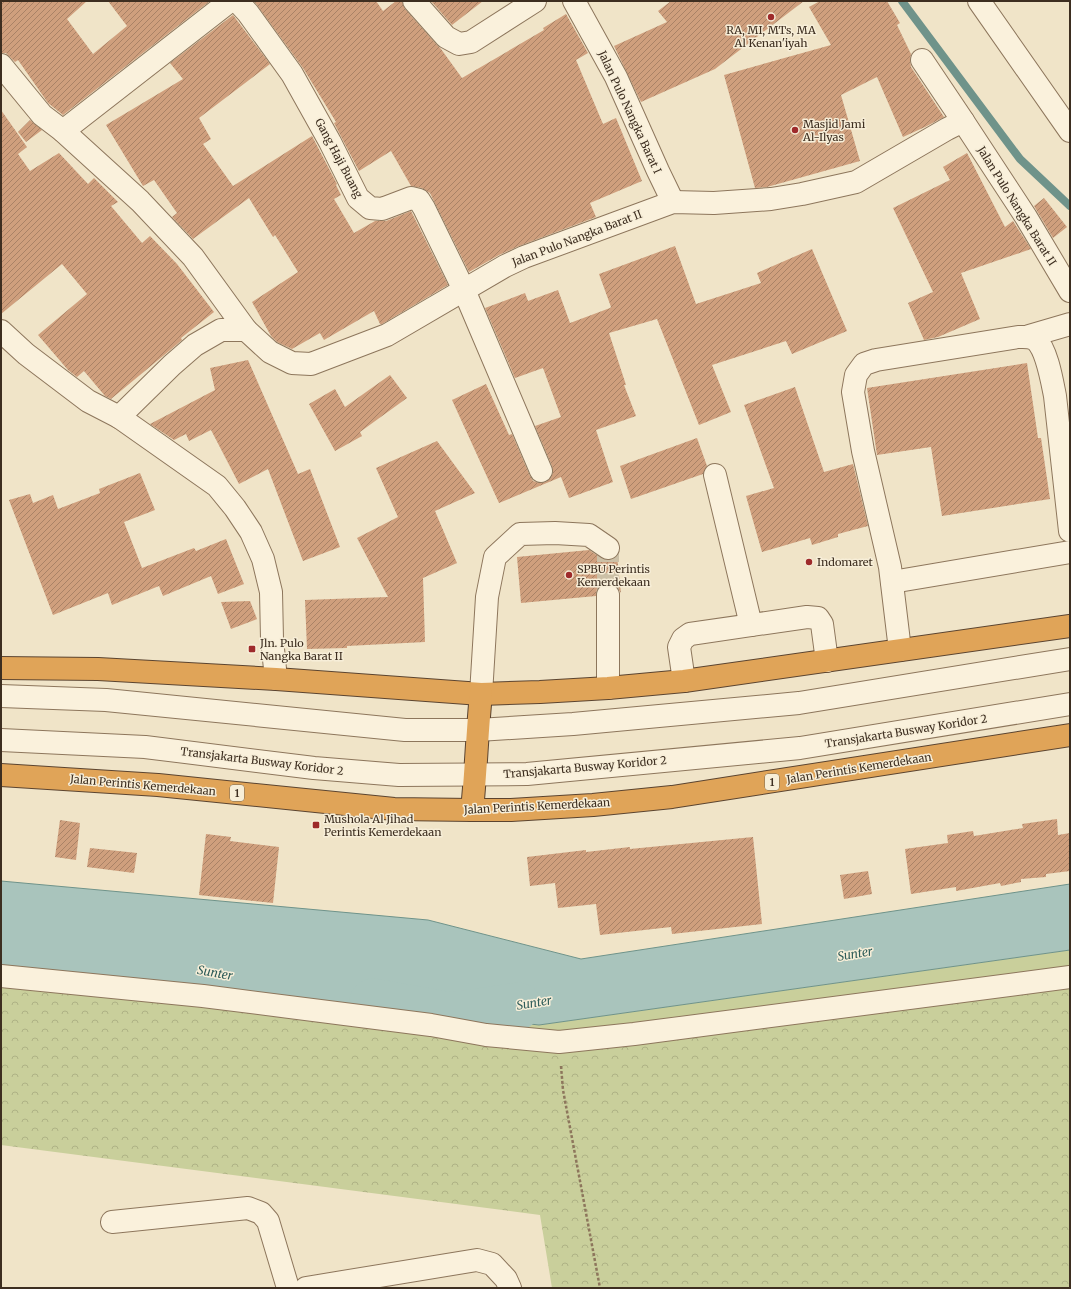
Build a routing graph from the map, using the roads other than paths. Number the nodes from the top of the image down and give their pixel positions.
1 (230, 1) edge
2 (237, 1) edge
3 (414, 1) edge
4 (535, 1) edge
5 (574, 1) edge
6 (979, 1) edge
7 (922, 60) dead end
8 (1, 65) edge
9 (963, 121) junction
10 (63, 131) junction
11 (1070, 131) edge
12 (673, 202) junction
13 (464, 290) junction
14 (1070, 291) edge
15 (1070, 324) edge
16 (246, 330) junction
17 (1, 331) edge
18 (1029, 336) junction
19 (1063, 410) edge
20 (119, 417) junction
21 (1066, 468) edge
22 (541, 471) dead end
23 (715, 475) dead end
24 (1070, 531) edge
25 (608, 548) dead end
26 (1070, 552) edge
27 (892, 582) junction
28 (608, 595) tunnel mouth
29 (751, 625) junction
30 (1070, 626) edge
31 (900, 650) junction
32 (1070, 659) edge
33 (827, 661) junction
34 (1, 668) edge
35 (276, 679) junction
36 (684, 681) junction
37 (608, 688) junction
38 (481, 694) junction
39 (1, 696) edge
40 (1070, 704) edge
41 (478, 730) junction
42 (1070, 735) edge
43 (1, 740) edge
44 (1, 775) edge
45 (476, 775) junction
46 (472, 810) junction
47 (1, 976) edge
48 (1070, 977) edge
49 (112, 1222) dead end
50 (288, 1288) edge
51 (306, 1288) edge
52 (510, 1288) edge

1 - 10 street
2 - 13 street, Gang Haji Buang
3 - 4 street
5 - 12 street, Jalan Pulo Nangka Barat I
6 - 11 street
7 - 9 street, Jalan Pulo Nangka Barat II
8 - 10 street, Jalan Pulo Nangka Barat II
9 - 12 street, Jalan Pulo Nangka Barat II
9 - 14 street, Jalan Pulo Nangka Barat II
10 - 16 street, Jalan Pulo Nangka Barat II
12 - 13 street, Jalan Pulo Nangka Barat II
13 - 16 street, Jalan Pulo Nangka Barat II
13 - 22 street, Gang Haji Buang
15 - 18 street
16 - 20 street
17 - 20 street
18 - 19 street
18 - 27 street
19 - 21 street
20 - 35 street
21 - 24 street
23 - 29 street
25 - 38 street
26 - 27 street
27 - 31 street
28 - 37 street
29 - 33 street
29 - 36 street
30 - 31 highway
31 - 33 highway
32 - 41 street
33 - 36 highway
34 - 35 highway
35 - 38 highway
36 - 37 highway
37 - 38 highway
38 - 41 highway
39 - 41 street
40 - 45 street, Transjakarta Busway Koridor 2
41 - 45 highway
42 - 46 highway, Jalan Perintis Kemerdekaan / 1
43 - 45 street, Transjakarta Busway Koridor 2
44 - 46 highway, Jalan Perintis Kemerdekaan / 1
45 - 46 highway
47 - 48 street
49 - 50 street
51 - 52 street

